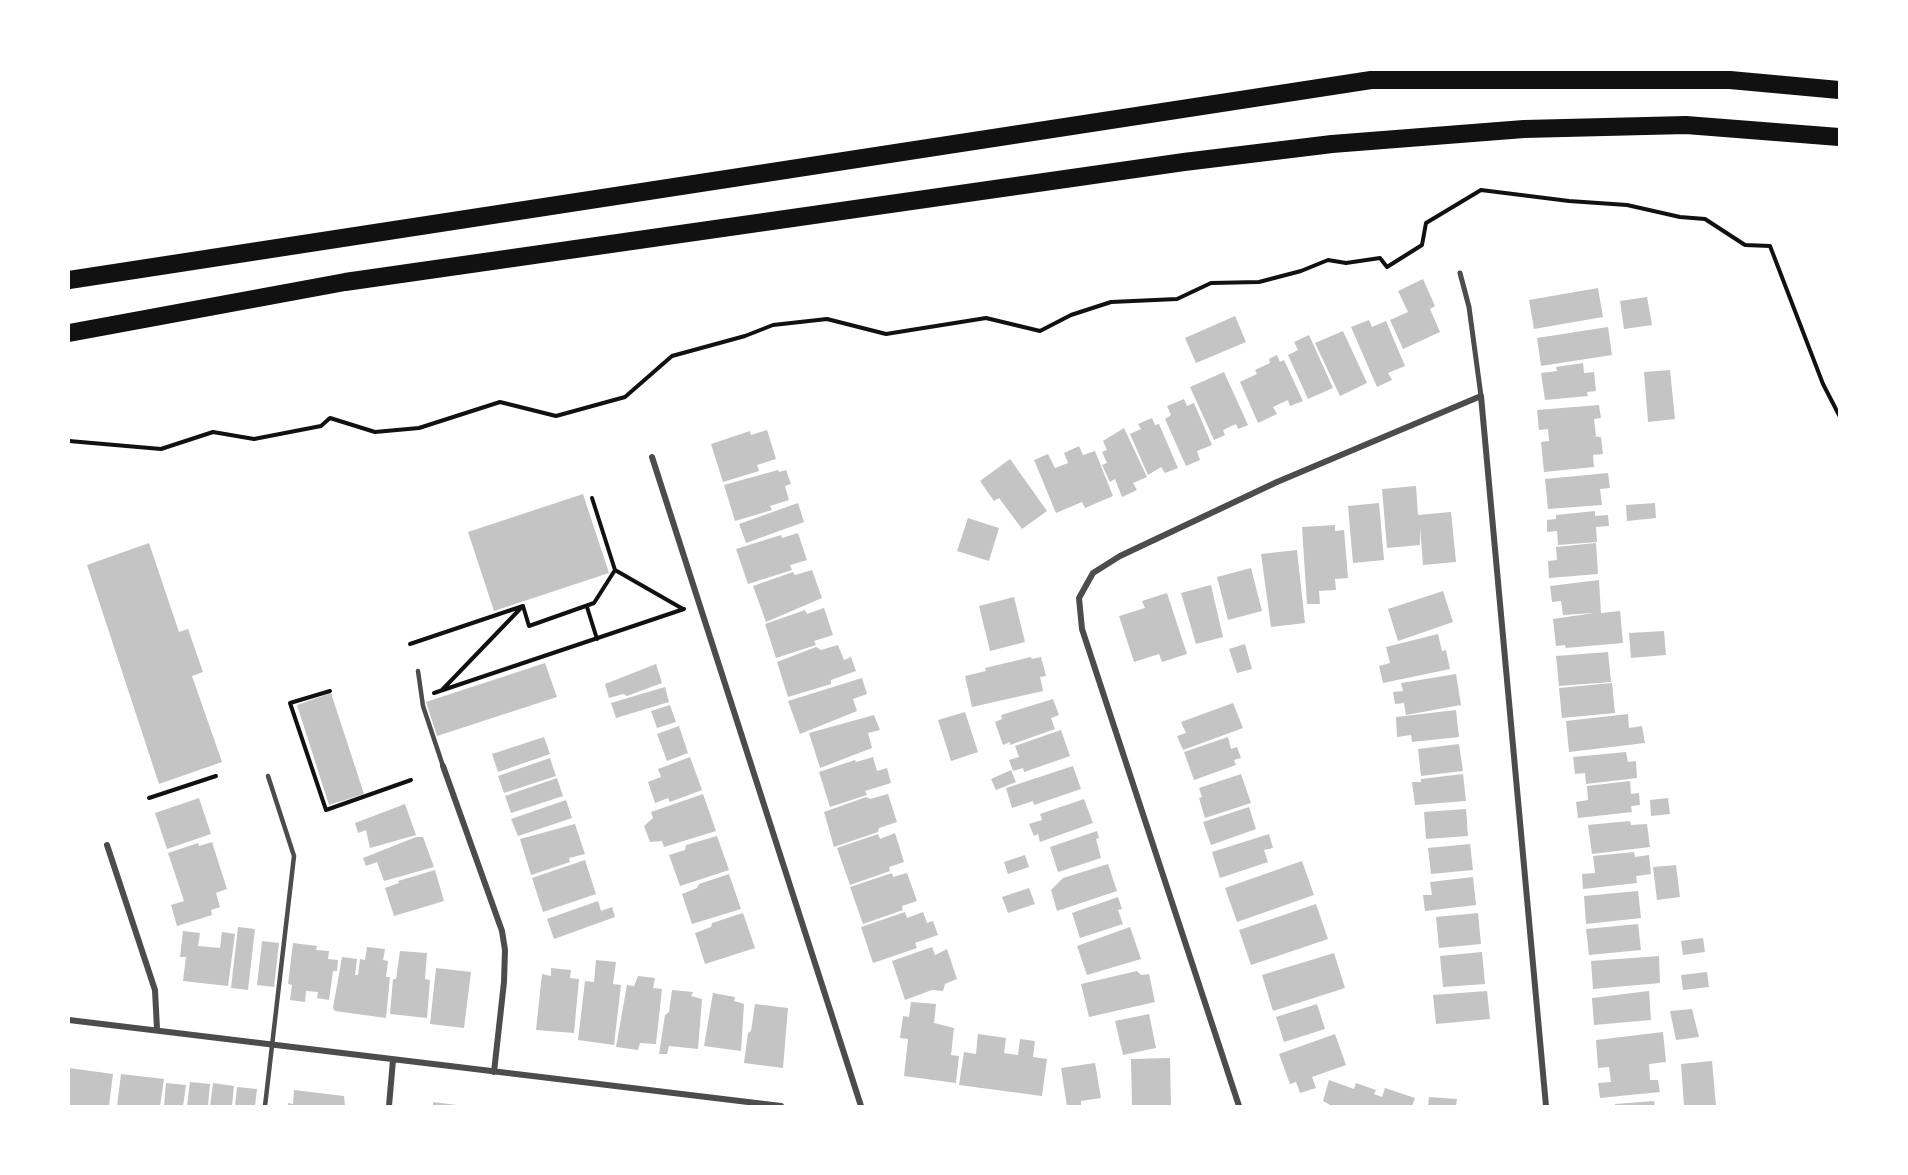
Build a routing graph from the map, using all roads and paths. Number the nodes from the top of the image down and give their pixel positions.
1 (1402, 69) edge
2 (1371, 80) junction
3 (1839, 90) edge
4 (1839, 137) edge
5 (1460, 273) dead end
6 (69, 280) edge
7 (69, 333) edge
8 (1481, 396) junction
9 (1839, 415) edge
10 (69, 441) edge
11 (652, 457) dead end
12 (592, 498) dead end
13 (615, 570) junction
14 (523, 606) junction
15 (587, 607) junction
16 (597, 639) junction
17 (410, 644) dead end
18 (418, 671) dead end
19 (441, 690) junction
20 (330, 691) dead end
21 (422, 697) junction
22 (443, 765) joint
23 (216, 776) dead end
24 (268, 776) dead end
25 (411, 780) dead end
26 (149, 798) dead end
27 (107, 845) dead end
28 (69, 1020) edge
29 (157, 1029) junction
30 (272, 1046) junction
31 (393, 1060) junction
32 (494, 1072) junction
33 (265, 1106) edge
34 (388, 1106) edge
35 (781, 1106) edge
36 (861, 1106) edge
37 (1239, 1106) edge
38 (1546, 1106) edge

1 - 2 highway
2 - 3 highway
2 - 6 highway
4 - 7 highway
5 - 8 street
8 - 37 street
8 - 38 street
9 - 10 path
11 - 36 street
12 - 13 path
13 - 15 path
13 - 16 path
14 - 15 path
14 - 17 path
14 - 19 path
15 - 16 path
16 - 19 path
18 - 21 lane
19 - 21 path
20 - 25 path
21 - 22 lane
22 - 32 street
23 - 26 path
24 - 30 lane
27 - 29 street
28 - 29 street
29 - 30 street
30 - 31 street
30 - 33 lane
31 - 32 street
31 - 34 street
32 - 35 street

